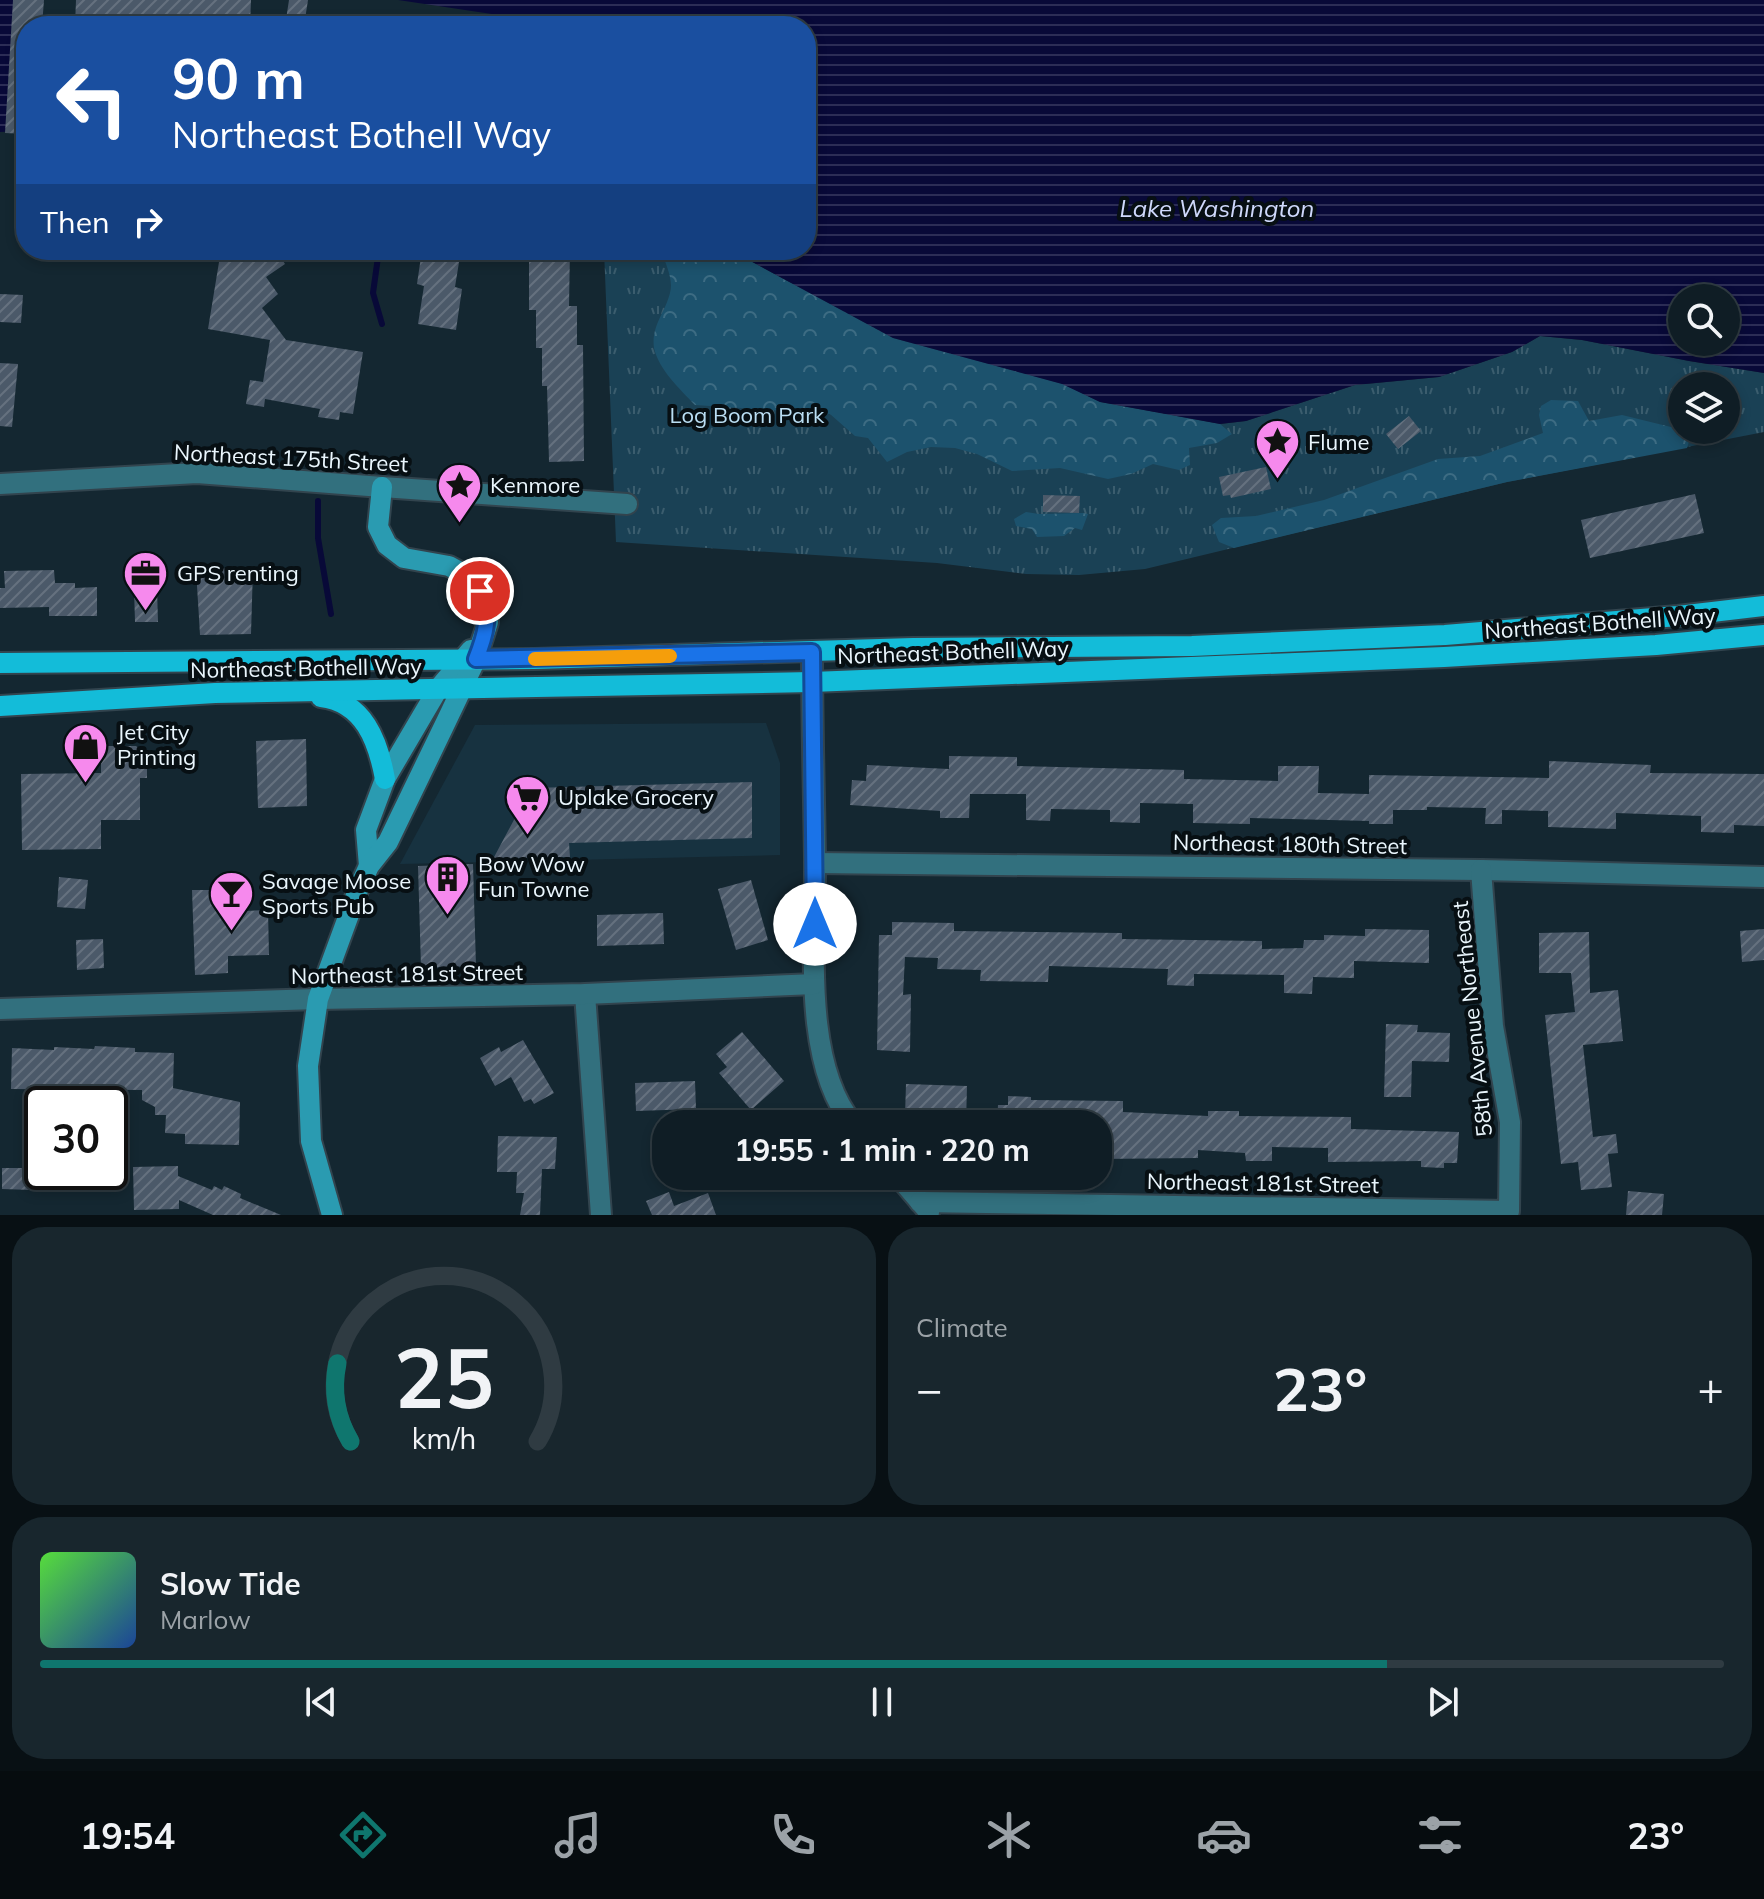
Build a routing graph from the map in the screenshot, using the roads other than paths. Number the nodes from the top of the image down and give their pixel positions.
1 (0, 484) edge
2 (382, 487) junction
3 (627, 504) dead end
4 (1764, 606) edge
5 (1764, 635) edge
6 (812, 652) junction
7 (470, 659) junction
8 (0, 663) edge
9 (812, 682) junction
10 (463, 688) junction
11 (438, 689) junction
12 (285, 692) junction
13 (0, 706) edge
14 (385, 779) junction
15 (815, 863) junction
16 (369, 866) junction
17 (1481, 870) junction
18 (1764, 877) edge
19 (814, 984) junction
20 (585, 994) junction
21 (318, 999) junction
22 (0, 1009) edge
23 (842, 1110) edge
24 (910, 1190) edge
25 (926, 1209) edge
26 (1509, 1211) joint
27 (332, 1215) edge
28 (601, 1215) edge

1 - 2 street, Northeast 175th Street
2 - 3 street, Northeast 175th Street
2 - 7 main road
4 - 6 main road, Northeast Bothell Way
5 - 9 main road, Northeast Bothell Way
6 - 7 main road, Northeast Bothell Way
6 - 9 street
7 - 8 main road, Northeast Bothell Way
7 - 10 main road
7 - 11 main road
9 - 10 main road, Northeast Bothell Way
9 - 15 street
10 - 11 main road, Northeast Bothell Way
10 - 16 main road
11 - 12 main road, Northeast Bothell Way
11 - 14 main road
12 - 13 main road, Northeast Bothell Way
12 - 14 main road
14 - 16 main road
15 - 17 street, Northeast 180th Street
15 - 19 street
16 - 21 main road
17 - 18 street, Northeast 180th Street
17 - 26 street, 58th Avenue Northeast
19 - 20 street, Northeast 181st Street
19 - 23 street
20 - 21 street, Northeast 181st Street
20 - 28 street
21 - 22 street, Northeast 181st Street
21 - 27 main road
24 - 25 street
25 - 26 street, Northeast 181st Street

